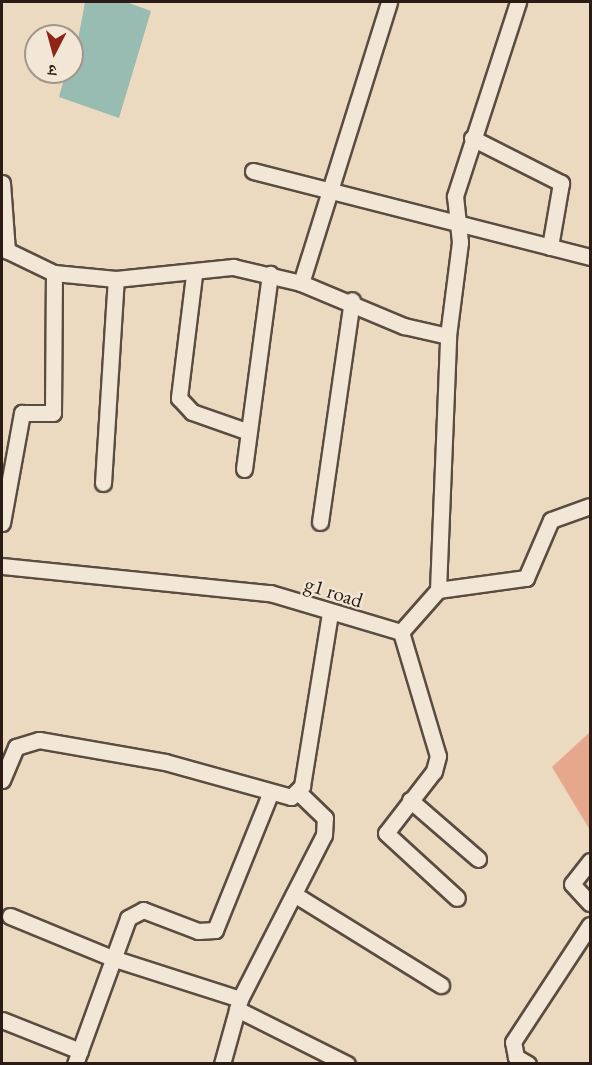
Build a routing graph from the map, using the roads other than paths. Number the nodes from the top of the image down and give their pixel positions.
1 (389, 2) edge
2 (518, 2) edge
3 (472, 138) junction
4 (253, 171) dead end
5 (2, 183) edge
6 (328, 192) junction
7 (457, 224) junction
8 (550, 247) junction
9 (4, 249) edge
10 (591, 256) edge
11 (54, 273) junction
12 (270, 274) junction
13 (194, 275) junction
14 (116, 279) junction
15 (300, 283) junction
16 (352, 300) junction
17 (448, 336) junction
18 (249, 432) junction
19 (244, 469) dead end
20 (103, 483) dead end
21 (591, 506) edge
22 (320, 522) dead end
23 (2, 524) edge
24 (2, 567) edge
25 (438, 590) junction
26 (330, 614) junction
27 (401, 632) junction
28 (2, 780) edge
29 (299, 793) junction
30 (270, 794) junction
31 (410, 800) junction
32 (478, 859) dead end
33 (591, 861) edge
34 (294, 894) junction
35 (457, 898) dead end
36 (591, 903) edge
37 (10, 916) dead end
38 (591, 925) edge
39 (112, 958) junction
40 (441, 985) dead end
41 (239, 1004) junction
42 (2, 1020) edge
43 (78, 1057) edge
44 (222, 1064) edge
45 (347, 1064) edge
46 (528, 1064) edge

1 - 6 street
2 - 3 street
3 - 7 street
3 - 8 street
4 - 6 street
5 - 9 street
6 - 7 street
6 - 15 street
7 - 8 street
7 - 17 street
8 - 10 street
9 - 11 street
11 - 14 street
11 - 23 street
12 - 13 street
12 - 15 street
12 - 18 street
13 - 14 street
13 - 18 street
14 - 20 street
15 - 16 street
16 - 17 street
16 - 22 street
17 - 25 street
18 - 19 street
21 - 25 street
24 - 26 street, g1 road
25 - 27 street
26 - 27 street, g1 road
26 - 29 street
27 - 31 street
28 - 30 street
29 - 30 street
29 - 34 street
30 - 39 street
31 - 32 street
31 - 35 street
33 - 36 street
34 - 40 street
34 - 41 street
37 - 39 street
38 - 46 street
39 - 41 street
39 - 43 street
41 - 44 street
41 - 45 street
42 - 43 street

